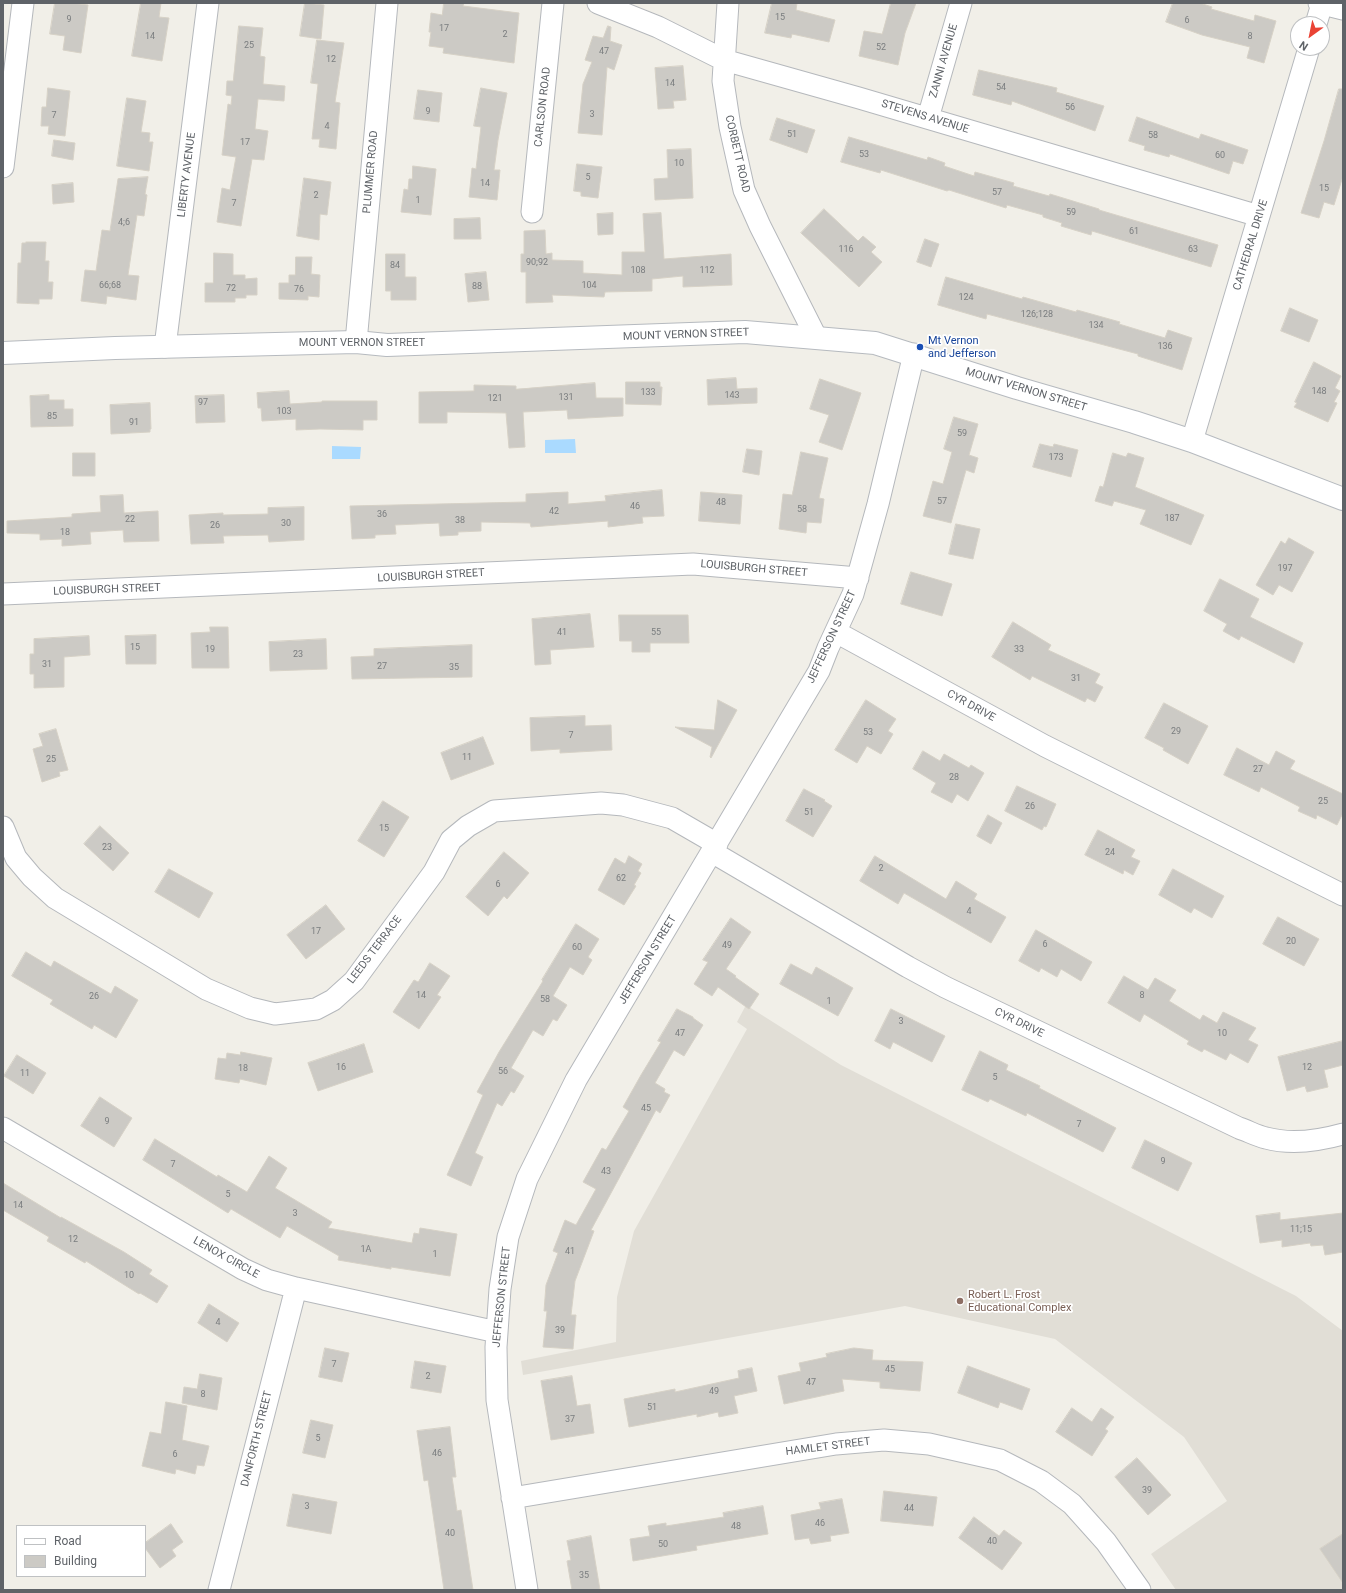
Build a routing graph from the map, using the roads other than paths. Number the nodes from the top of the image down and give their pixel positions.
1 (23, 3) edge
2 (208, 3) edge
3 (387, 3) edge
4 (553, 3) edge
5 (598, 3) edge
6 (728, 3) edge
7 (961, 3) edge
8 (1321, 3) edge
9 (1343, 9) edge
10 (1318, 16) edge
11 (1307, 56) edge
12 (724, 60) junction
13 (928, 118) junction
14 (3, 167) edge
15 (532, 212) dead end
16 (1259, 216) junction
17 (816, 337) junction
18 (356, 342) junction
19 (165, 347) junction
20 (3, 353) edge
21 (914, 354) junction
22 (1192, 441) junction
23 (1343, 499) edge
24 (858, 578) junction
25 (3, 594) edge
26 (836, 632) junction
27 (3, 827) edge
28 (714, 848) junction
29 (1343, 895) edge
30 (3, 1128) edge
31 (1343, 1134) edge
32 (296, 1288) junction
33 (497, 1332) junction
34 (512, 1498) junction
35 (219, 1590) edge
36 (527, 1590) edge
37 (1140, 1590) edge

1 - 14 street
2 - 19 street, LIBERTY AVENUE
3 - 18 street, PLUMMER ROAD
4 - 15 street, CARLSON ROAD
5 - 12 street, STEVENS AVENUE
6 - 12 street, CORBETT ROAD
7 - 13 street, ZANNI AVENUE
8 - 9 street
8 - 10 street
11 - 16 street, CATHEDRAL DRIVE
12 - 13 street, STEVENS AVENUE
12 - 17 street, CORBETT ROAD
13 - 16 street, STEVENS AVENUE
16 - 22 street, CATHEDRAL DRIVE
17 - 18 main road, MOUNT VERNON STREET
17 - 21 main road, MOUNT VERNON STREET
18 - 19 main road, MOUNT VERNON STREET
19 - 20 main road, MOUNT VERNON STREET
21 - 22 main road, MOUNT VERNON STREET
21 - 24 street, JEFFERSON STREET
22 - 23 main road, MOUNT VERNON STREET
24 - 25 street, LOUISBURGH STREET
24 - 26 street, JEFFERSON STREET
26 - 28 street, JEFFERSON STREET
26 - 29 street, CYR DRIVE
27 - 28 street, LEEDS TERRACE
28 - 31 street, CYR DRIVE
28 - 33 street, JEFFERSON STREET
30 - 32 street, LENOX CIRCLE
32 - 33 street, LENOX CIRCLE
32 - 35 street, DANFORTH STREET
33 - 34 street, JEFFERSON STREET
34 - 36 street, JEFFERSON STREET
34 - 37 street, HAMLET STREET

